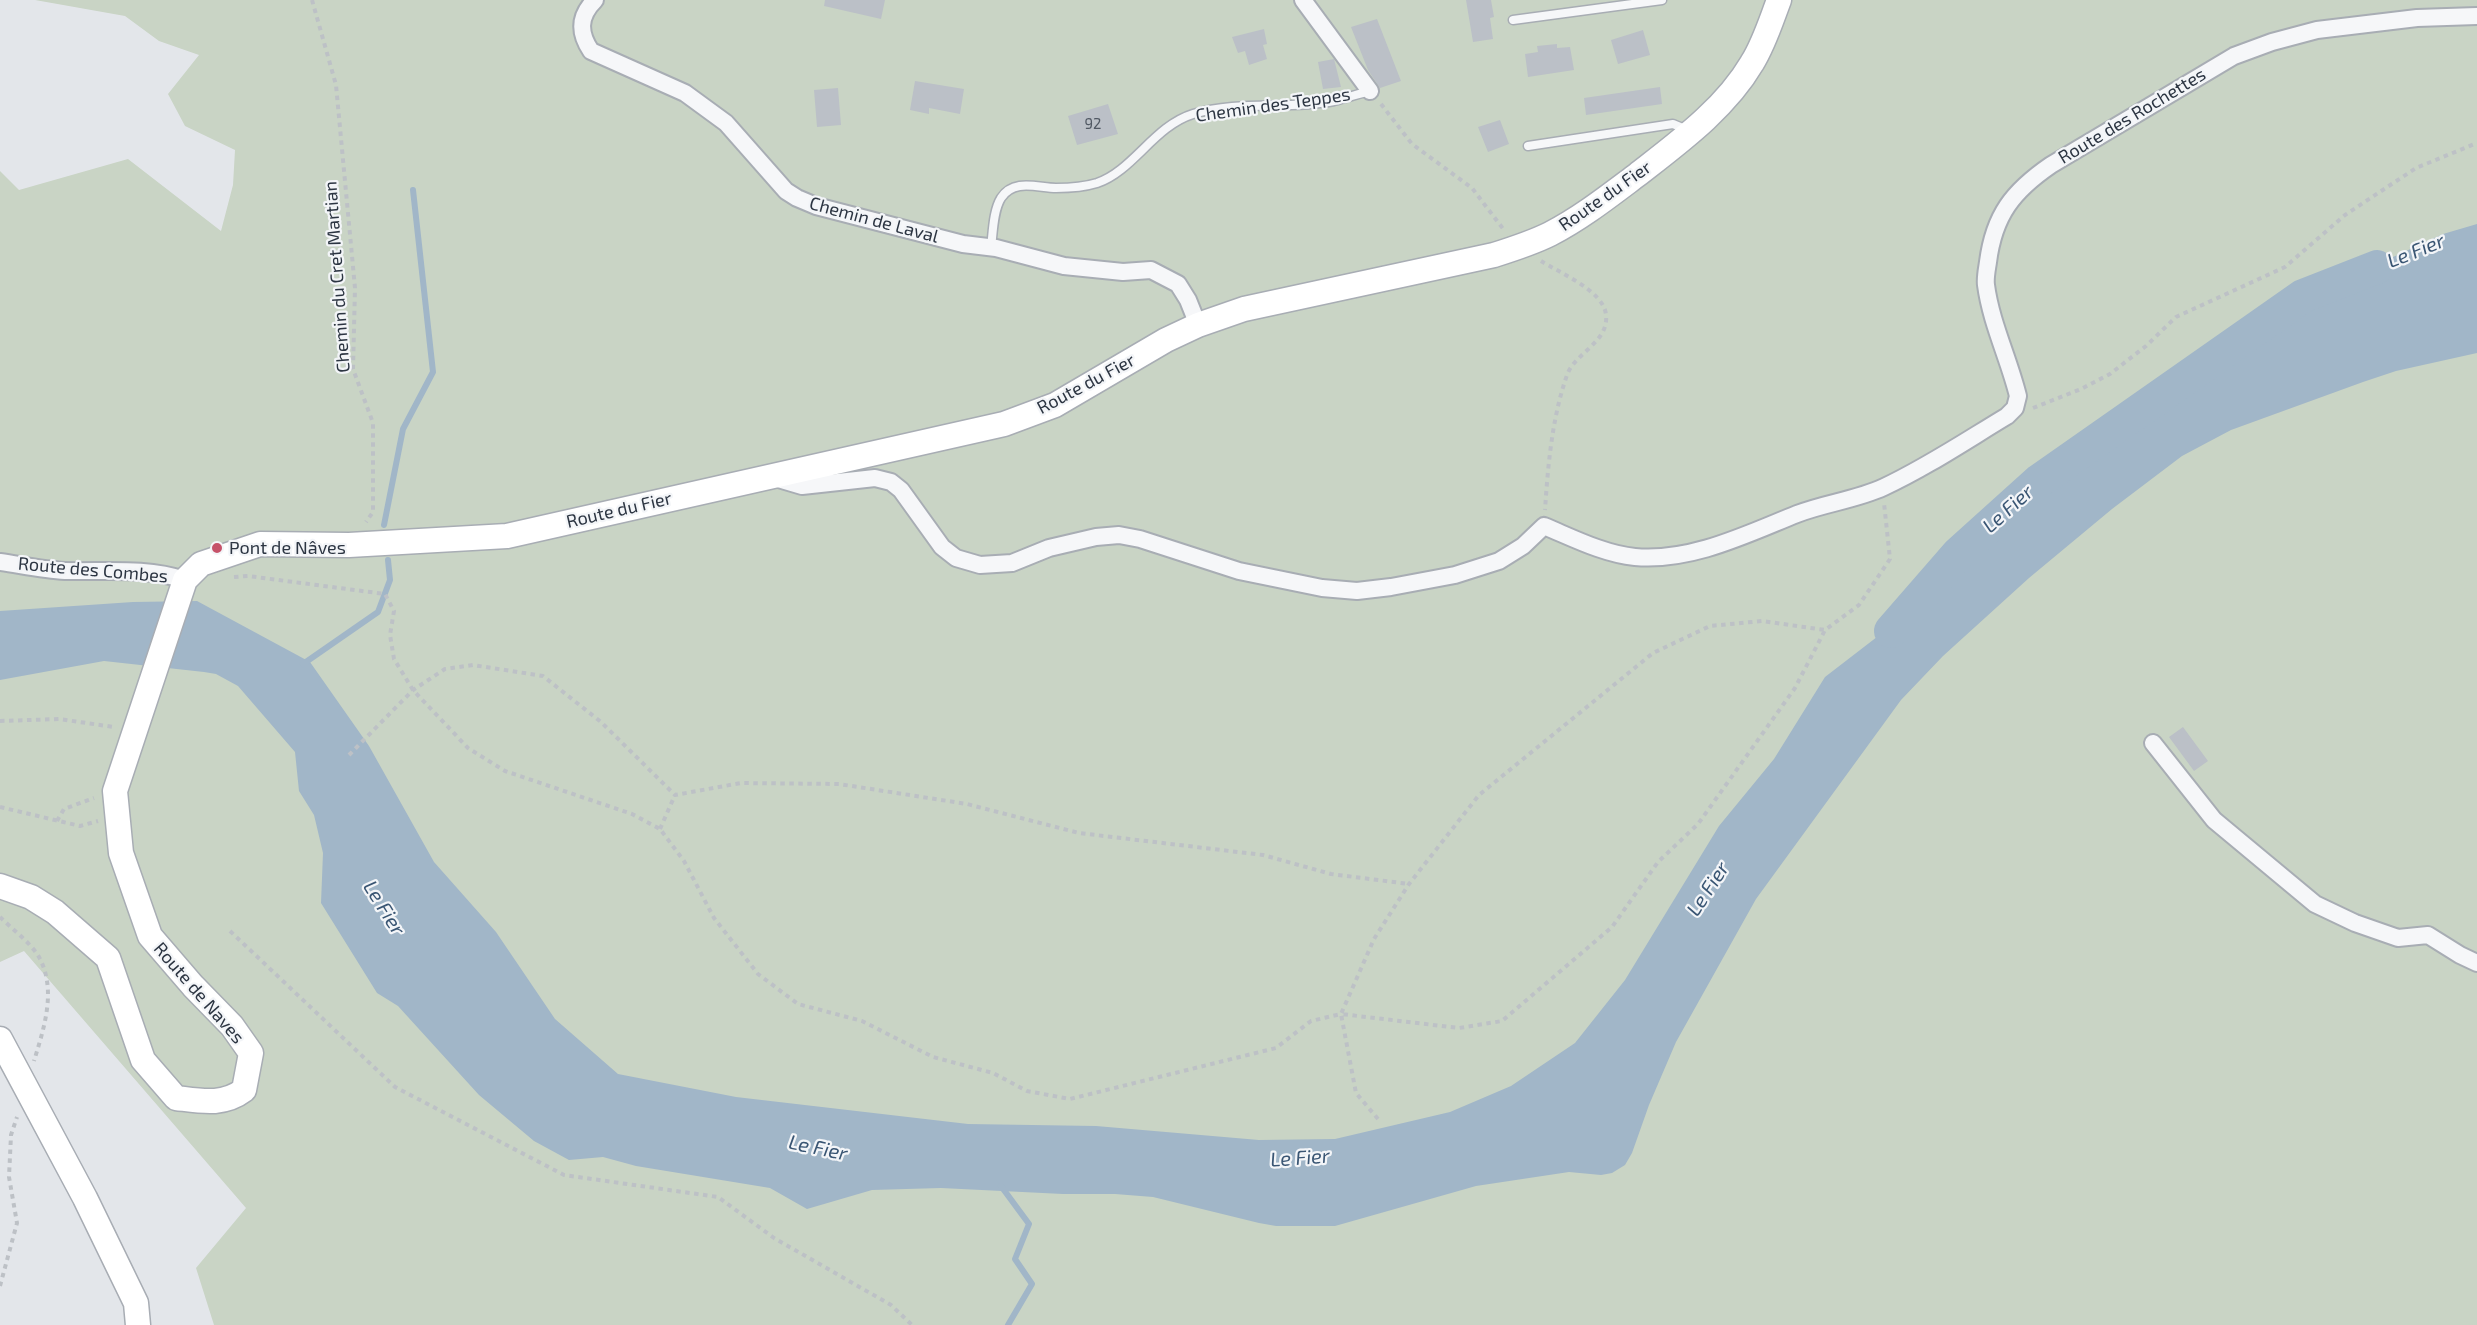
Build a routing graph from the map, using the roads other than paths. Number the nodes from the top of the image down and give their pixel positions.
1 (595, 0) edge
2 (1303, 0) edge
3 (1662, 0) edge
4 (1779, 0) edge
5 (2477, 16) edge
6 (1513, 20) dead end
7 (1370, 91) joint
8 (1690, 131) junction
9 (1528, 146) dead end
10 (991, 247) junction
11 (1198, 325) junction
12 (770, 476) junction
13 (0, 562) edge
14 (193, 572) junction
15 (2153, 743) dead end
16 (0, 886) edge
17 (2477, 963) edge
18 (0, 1039) edge
19 (138, 1325) edge

1 - 10 street, Chemin de Laval
2 - 7 street, Chemin des Teppes
3 - 6 lane
4 - 8 main road, Route du Fier
5 - 12 street, Route des Rochettes
7 - 10 lane, Chemin des Teppes
8 - 9 lane
8 - 11 main road, Route du Fier
10 - 11 street, Chemin de Laval
11 - 12 main road, Route du Fier
12 - 14 main road, Route du Fier
13 - 14 street, Route des Combes
14 - 16 main road, Route de Naves
15 - 17 street
18 - 19 main road

